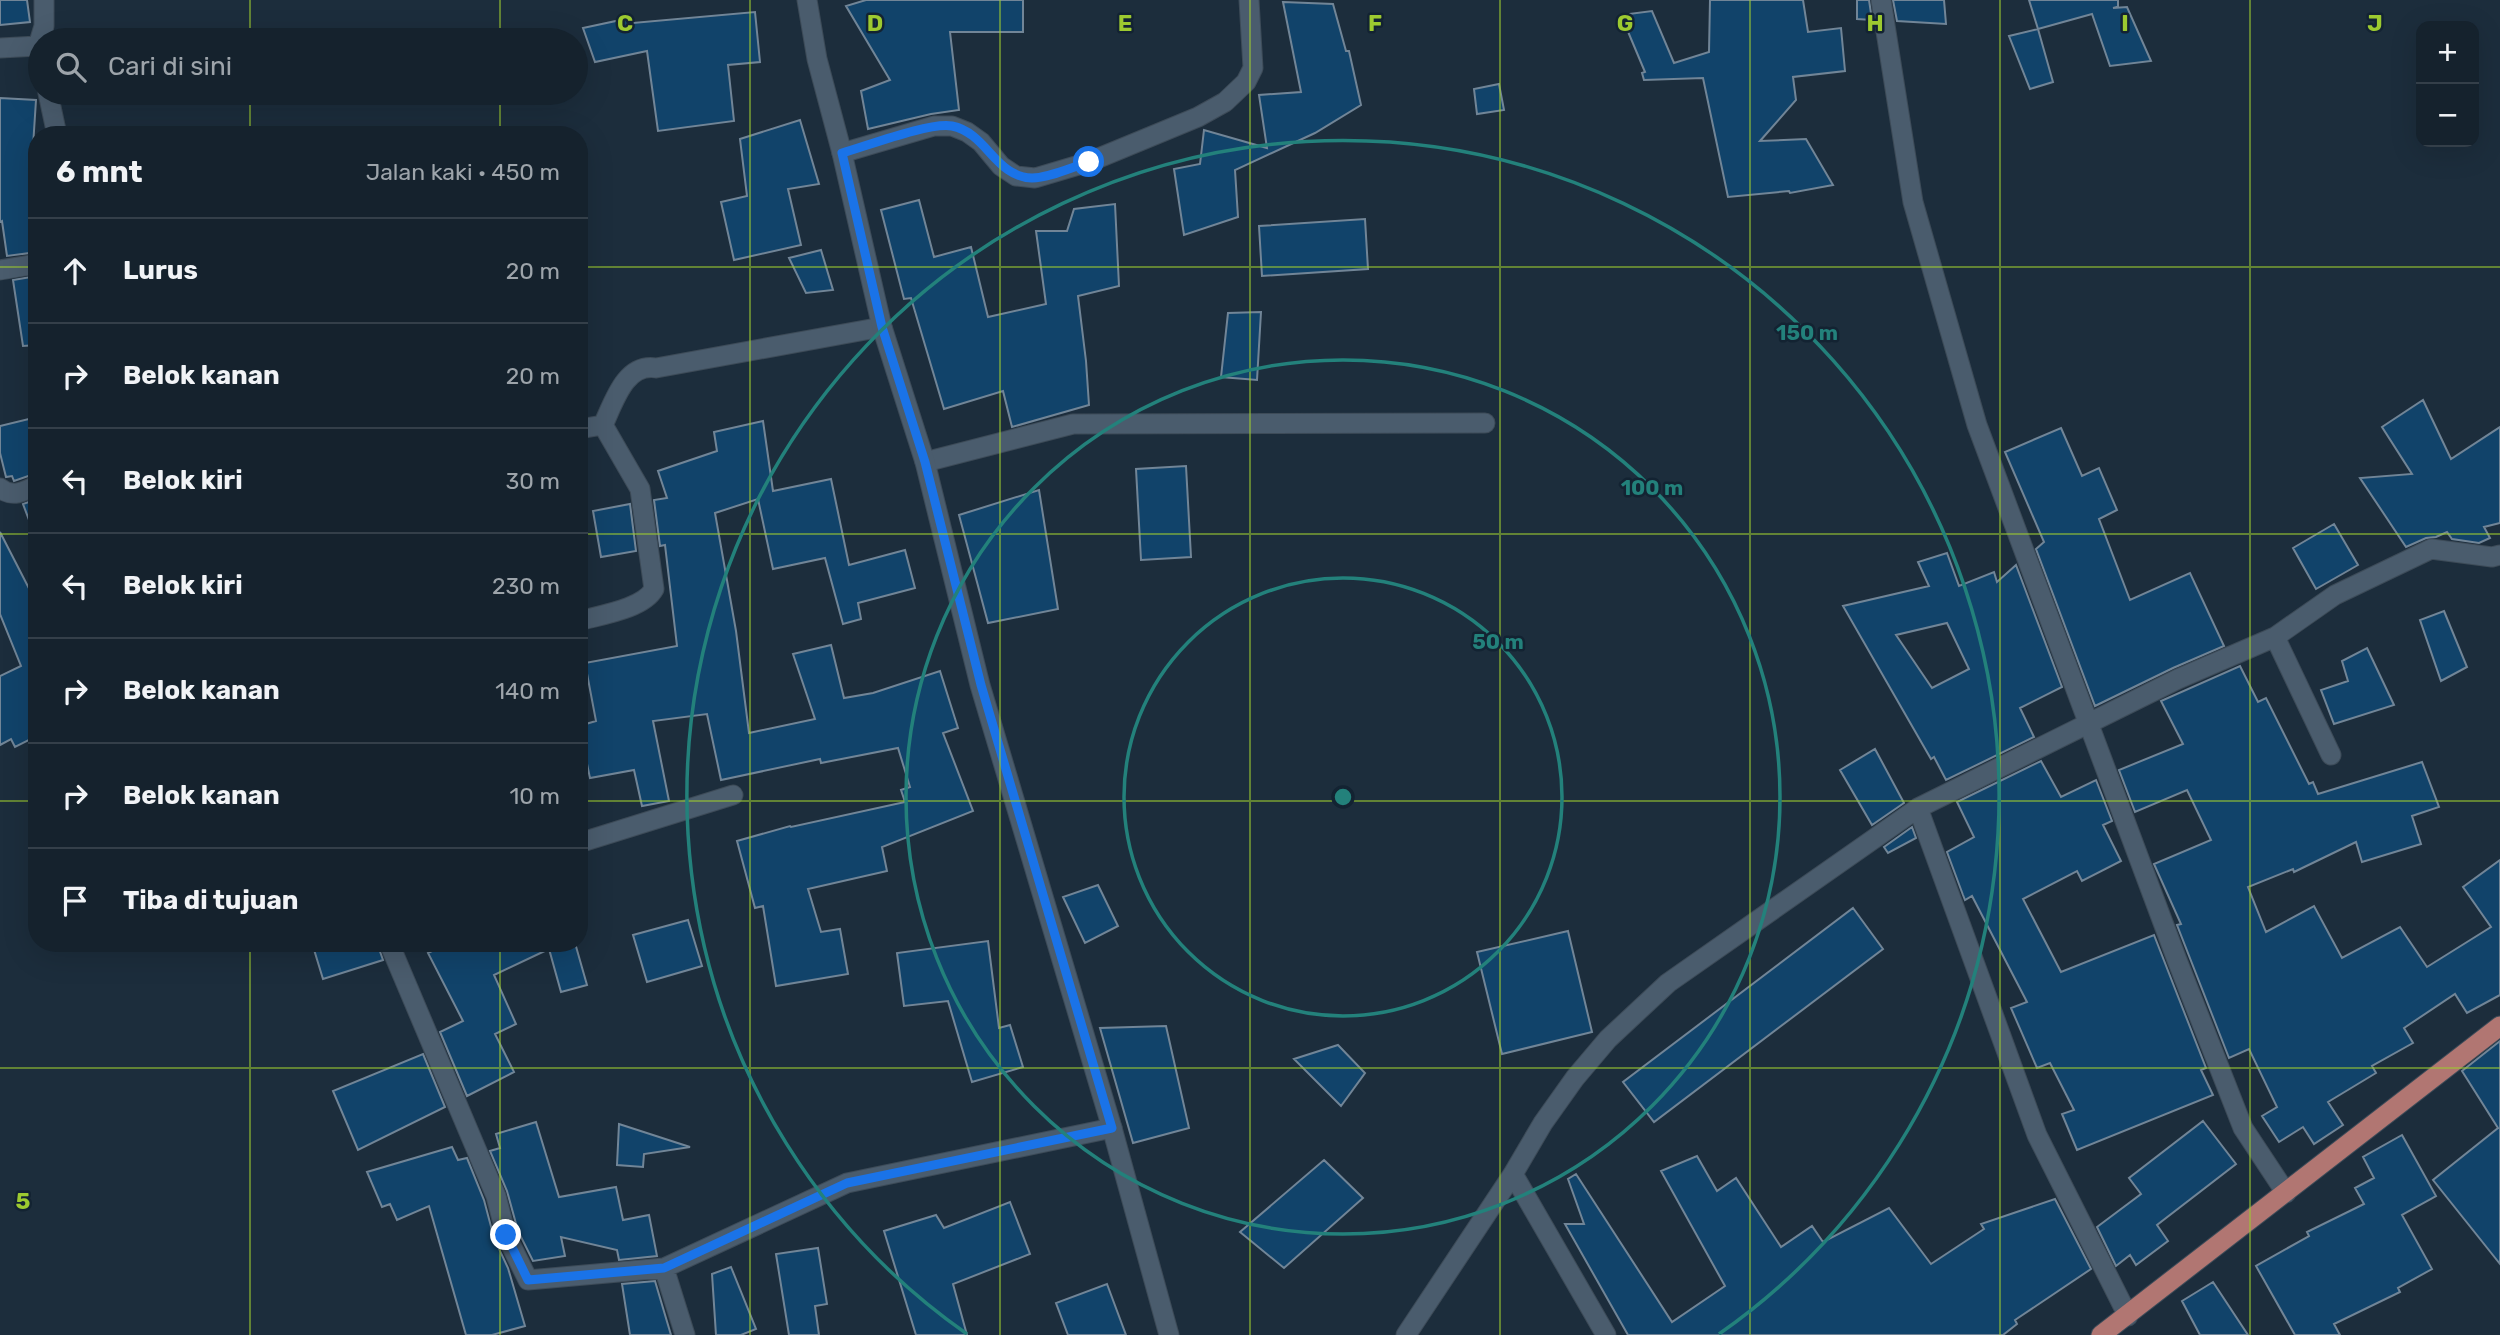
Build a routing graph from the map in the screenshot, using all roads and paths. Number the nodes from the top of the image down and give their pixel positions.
1 (44, 0) edge
2 (807, 0) edge
3 (1249, 0) edge
4 (1881, 0) edge
5 (44, 28) edge
6 (0, 48) edge
7 (28, 51) edge
8 (51, 105) edge
9 (55, 126) edge
10 (842, 153) junction
11 (28, 265) edge
12 (0, 270) edge
13 (882, 327) junction
14 (1485, 423) dead end
15 (603, 425) junction
16 (588, 428) edge
17 (925, 462) junction
18 (0, 488) edge
19 (28, 489) edge
20 (2497, 561) edge
21 (588, 618) edge
22 (2275, 637) junction
23 (2088, 723) junction
24 (2331, 755) dead end
25 (733, 795) dead end
26 (1918, 808) junction
27 (588, 840) edge
28 (393, 952) edge
29 (2500, 1026) edge
30 (1112, 1128) junction
31 (1513, 1174) junction
32 (2286, 1193) junction
33 (664, 1268) junction
34 (2128, 1315) junction
35 (685, 1335) edge
36 (1169, 1335) edge
37 (1406, 1335) edge
38 (1606, 1335) edge
39 (2101, 1335) edge

1 - 5 street
2 - 10 street
3 - 10 street
4 - 23 street
6 - 7 street
8 - 9 street
10 - 13 street
11 - 12 street
13 - 15 street
13 - 17 street
14 - 17 street
15 - 16 street
15 - 21 street
17 - 30 street
18 - 19 street
20 - 22 street
22 - 23 street
22 - 24 street
23 - 26 street
23 - 32 street
25 - 27 street
26 - 31 street
26 - 34 street
28 - 33 street
29 - 32 main road
30 - 33 street
30 - 36 street
31 - 37 street
31 - 38 street
32 - 34 main road
33 - 35 street
34 - 39 main road

